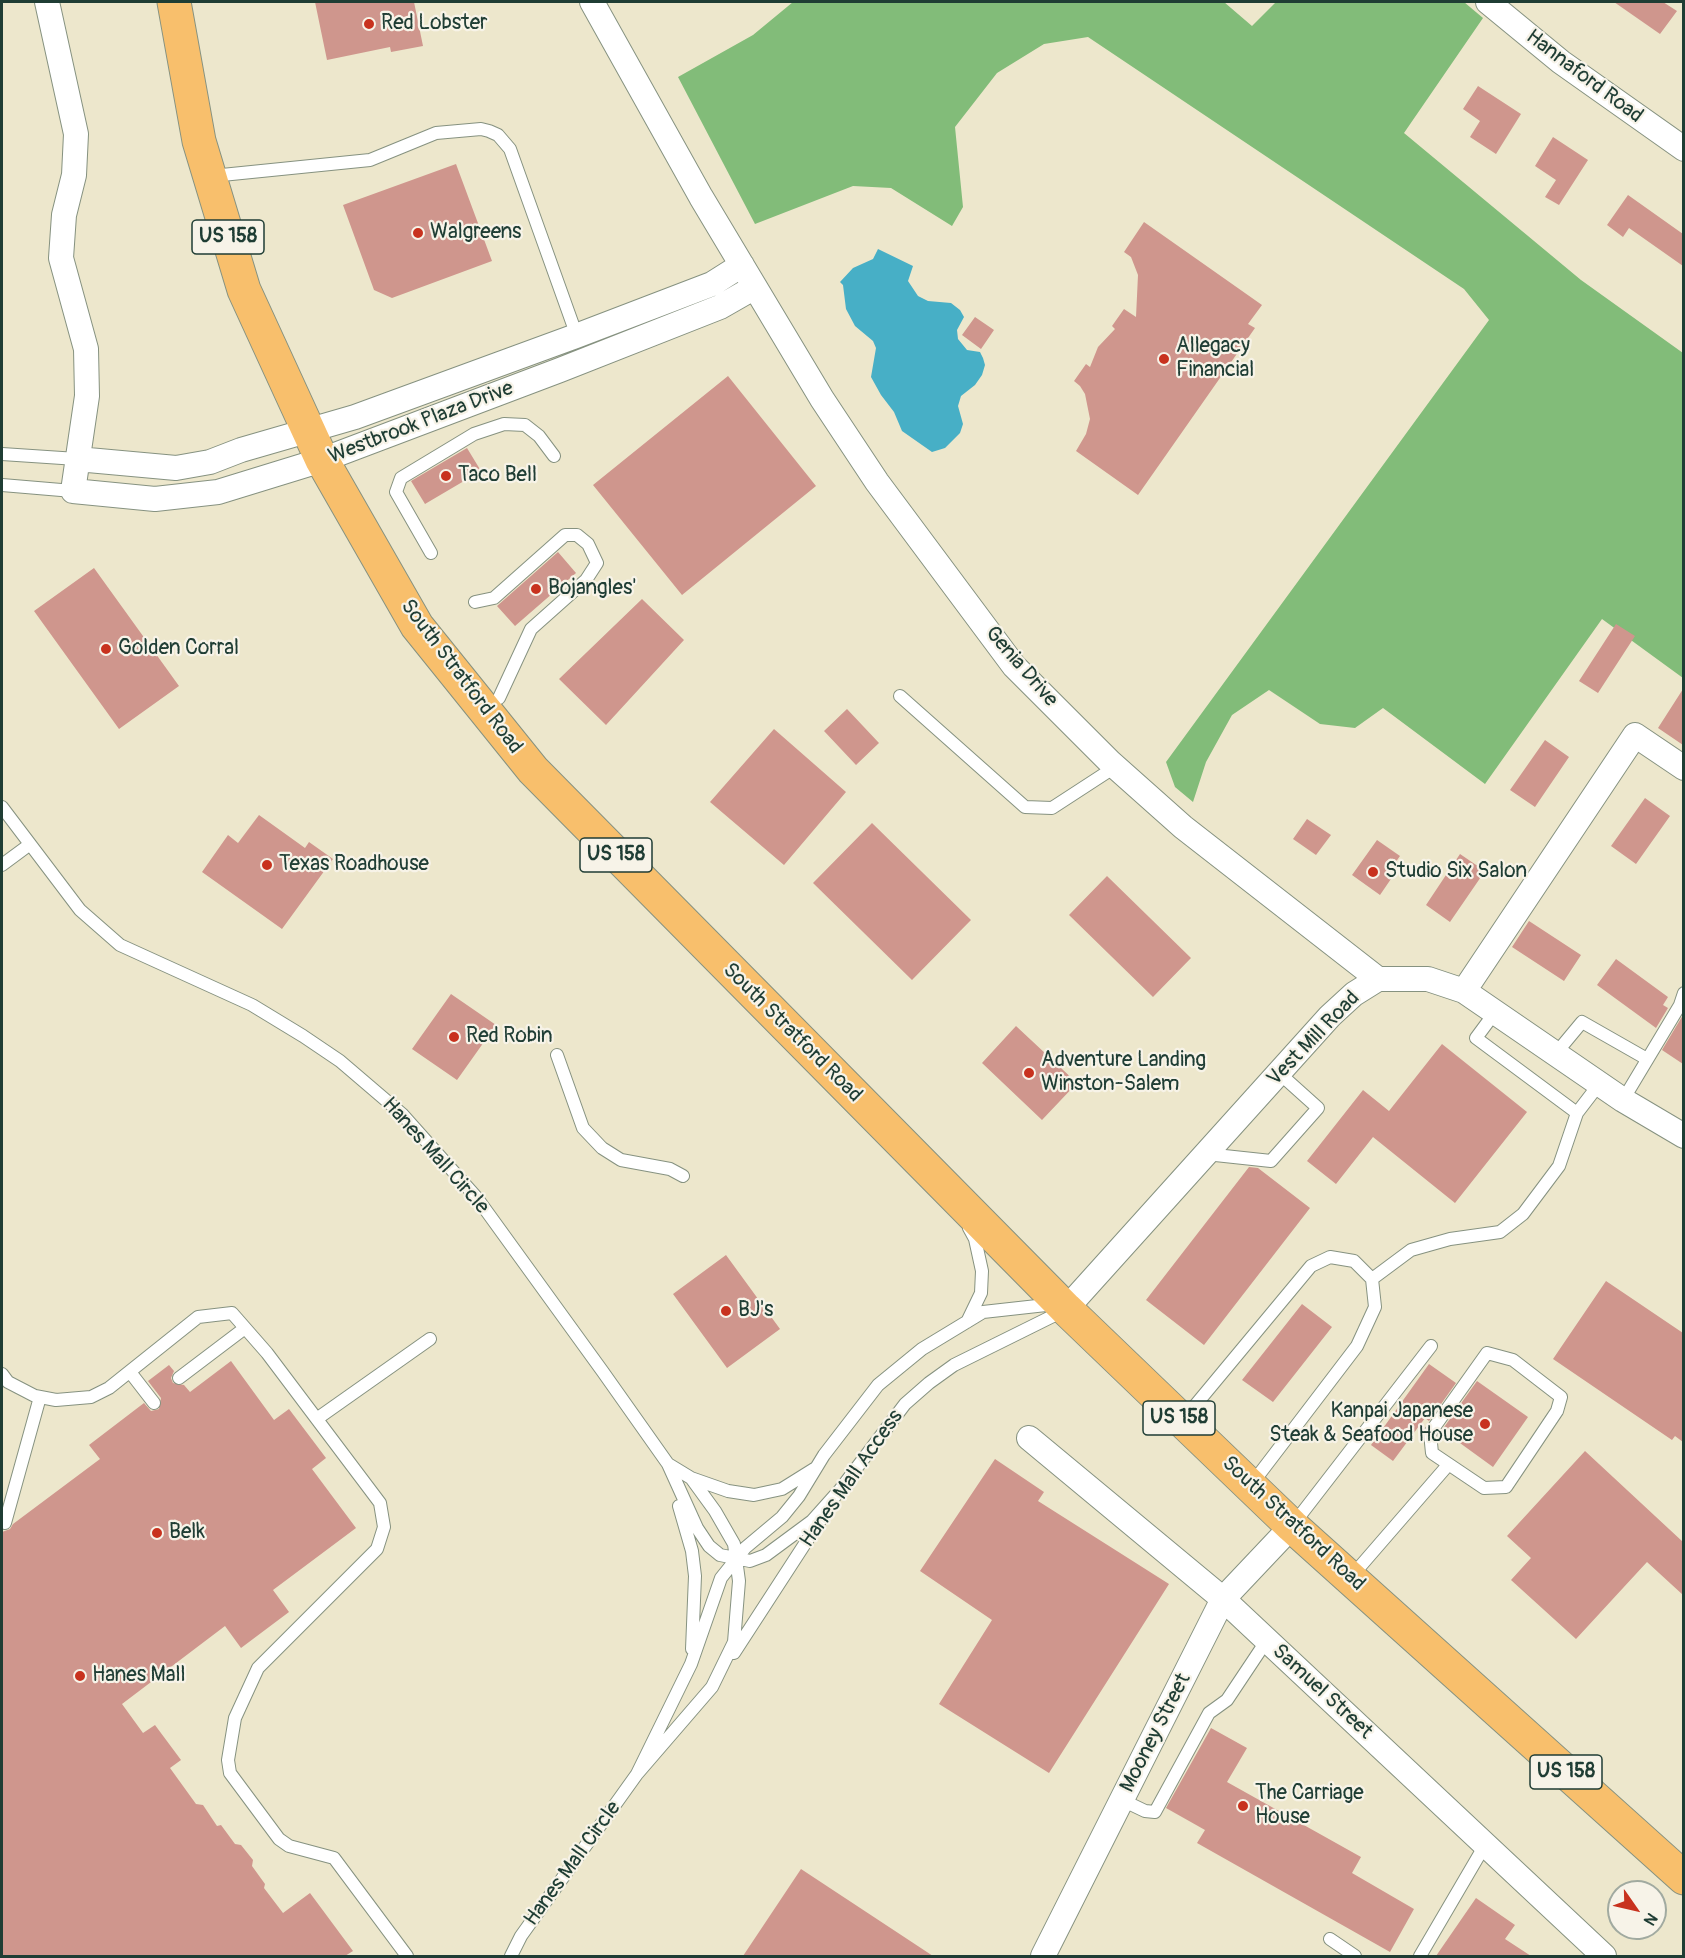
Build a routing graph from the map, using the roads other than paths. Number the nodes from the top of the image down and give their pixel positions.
1 (46, 2) edge
2 (174, 2) edge
3 (592, 2) edge
4 (1488, 2) edge
5 (1683, 148) edge
6 (210, 176) junction
7 (749, 277) junction
8 (576, 336) junction
9 (586, 360) junction
10 (307, 431) junction
11 (2, 454) edge
12 (554, 456) dead end
13 (77, 459) junction
14 (322, 460) junction
15 (2, 485) edge
16 (73, 491) junction
17 (431, 553) dead end
18 (475, 602) dead end
19 (900, 696) dead end
20 (499, 698) dead end
21 (1115, 767) junction
22 (1683, 768) edge
23 (2, 807) edge
24 (29, 845) junction
25 (2, 866) edge
26 (1378, 979) junction
27 (1464, 991) junction
28 (1683, 993) edge
29 (1496, 1011) junction
30 (1557, 1052) junction
31 (557, 1055) dead end
32 (1647, 1059) junction
33 (1279, 1073) junction
34 (1600, 1083) junction
35 (1623, 1100) junction
36 (1577, 1113) junction
37 (1683, 1136) edge
38 (1206, 1154) junction
39 (683, 1176) dead end
40 (953, 1197) junction
41 (1372, 1279) junction
42 (1066, 1310) junction
43 (967, 1322) junction
44 (244, 1328) junction
45 (430, 1340) dead end
46 (1431, 1347) dead end
47 (130, 1372) junction
48 (2, 1374) edge
49 (179, 1378) dead end
50 (40, 1397) junction
51 (154, 1403) dead end
52 (318, 1418) junction
53 (1183, 1421) junction
54 (1029, 1438) dead end
55 (668, 1464) junction
56 (1448, 1465) junction
57 (815, 1469) junction
58 (691, 1478) junction
59 (1251, 1486) junction
60 (837, 1493) junction
61 (5, 1523) dead end
62 (1292, 1526) junction
63 (734, 1559) junction
64 (1350, 1578) junction
65 (1223, 1599) junction
66 (1267, 1640) junction
67 (691, 1664) junction
68 (712, 1687) junction
69 (638, 1774) junction
70 (1122, 1800) junction
71 (1485, 1845) junction
72 (1683, 1878) edge
73 (1330, 1939) dead end
74 (407, 1956) edge
75 (511, 1956) edge
76 (1043, 1956) edge
77 (1355, 1956) edge
78 (1420, 1956) edge
79 (1604, 1956) edge

1 - 13 street
2 - 6 main road, South Stratford Road / US 158
3 - 7 street
4 - 5 street, Hannaford Road
6 - 8 lane
6 - 10 main road, South Stratford Road / US 158
7 - 8 street, Westbrook Plaza Drive
7 - 9 street, Westbrook Plaza Drive
7 - 21 street, Genia Drive
8 - 9 lane
8 - 10 street, Westbrook Plaza Drive
9 - 14 street, Westbrook Plaza Drive
10 - 13 street, Westbrook Plaza Drive
10 - 14 main road, South Stratford Road / US 158
11 - 13 lane
12 - 17 lane
13 - 16 street
14 - 16 street, Westbrook Plaza Drive
14 - 40 main road, South Stratford Road / US 158
15 - 16 lane
18 - 20 lane
19 - 21 lane
21 - 26 street, Genia Drive
22 - 27 street
23 - 24 lane, Hanes Mall Circle
24 - 25 lane
24 - 55 lane, Hanes Mall Circle
26 - 27 street, Vest Mill Road
26 - 33 street, Vest Mill Road
27 - 29 street, Vest Mill Road
28 - 32 lane
29 - 30 street, Vest Mill Road
29 - 36 lane
30 - 32 lane
30 - 34 street, Vest Mill Road
31 - 39 lane
32 - 35 lane
33 - 38 street, Vest Mill Road
33 - 38 lane
34 - 35 street, Vest Mill Road
34 - 36 lane
35 - 37 street, Vest Mill Road
36 - 41 lane
38 - 42 street, Vest Mill Road
40 - 42 main road, South Stratford Road / US 158
40 - 43 lane
41 - 53 lane
41 - 59 lane
42 - 43 lane, Hanes Mall Access
42 - 53 main road, South Stratford Road / US 158
42 - 60 lane, Hanes Mall Access
43 - 57 lane, Hanes Mall Access
44 - 47 lane
44 - 49 lane
44 - 52 lane
45 - 52 lane
46 - 62 lane
47 - 50 lane
47 - 51 lane
48 - 50 lane
50 - 61 lane
52 - 74 lane
53 - 59 main road, South Stratford Road / US 158
54 - 65 street, Samuel Street
55 - 58 lane, Hanes Mall Circle
55 - 63 lane, Hanes Mall Circle
55 - 67 lane, Hanes Mall Circle
56 - 56 lane
56 - 64 lane
57 - 58 lane, Hanes Mall Circle
57 - 63 lane, Hanes Mall Access
58 - 63 lane, Hanes Mall Circle
59 - 62 main road, South Stratford Road / US 158
60 - 63 lane
60 - 68 lane, Hanes Mall Access
62 - 64 main road, South Stratford Road / US 158
62 - 65 street, Mooney Street
63 - 67 lane, Hanes Mall Circle
63 - 68 lane, Hanes Mall Circle
64 - 72 main road, South Stratford Road / US 158
65 - 66 street, Samuel Street
65 - 70 street, Mooney Street
66 - 70 lane
66 - 71 street, Samuel Street
67 - 69 lane, Hanes Mall Circle
68 - 69 lane, Hanes Mall Circle
69 - 75 lane, Hanes Mall Circle
70 - 76 street, Mooney Street
71 - 78 lane
71 - 79 street, Samuel Street
73 - 77 lane

